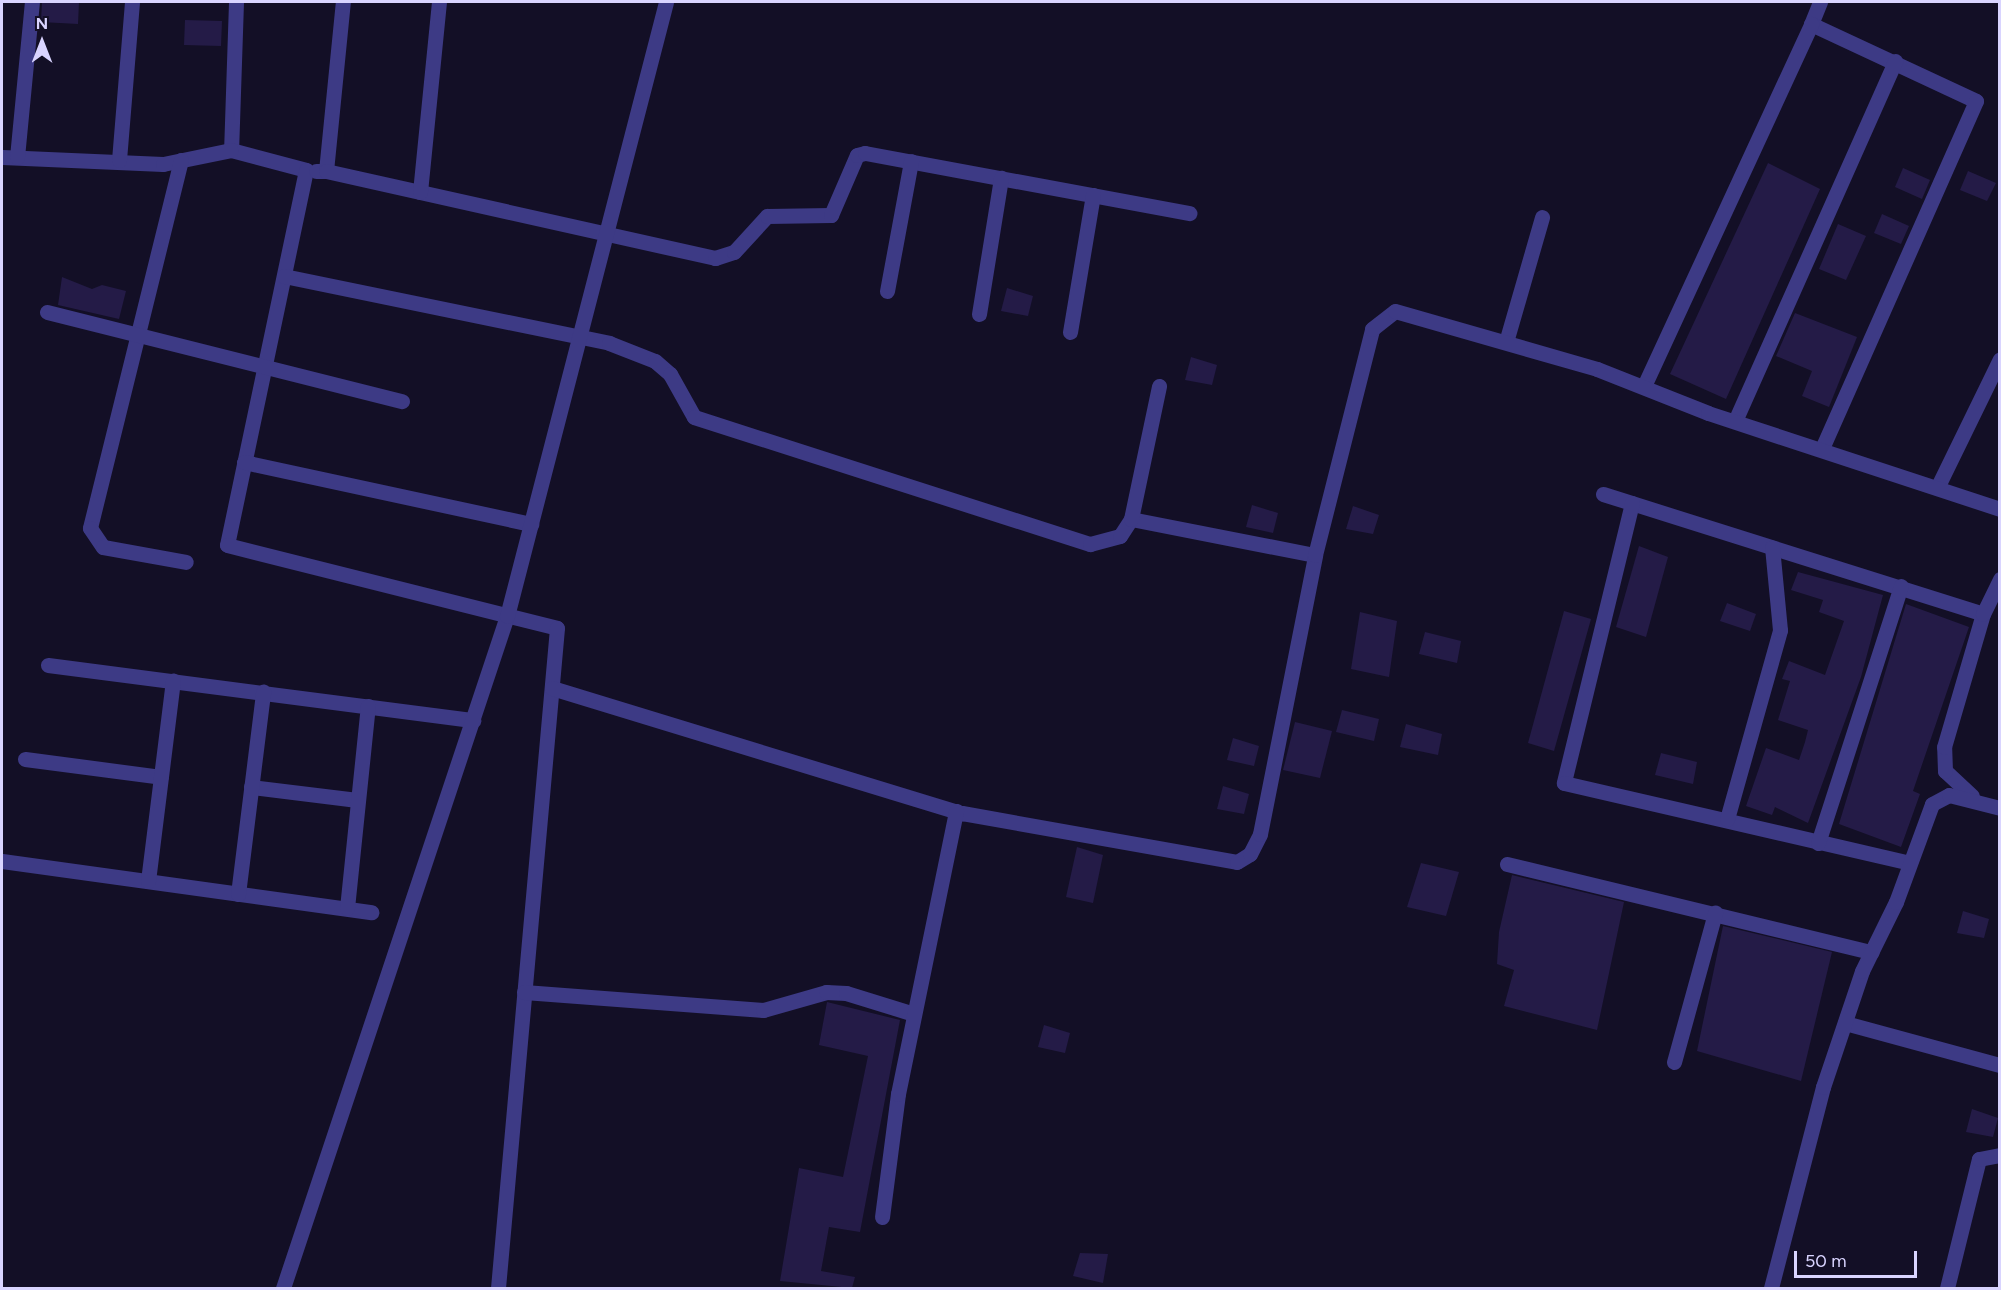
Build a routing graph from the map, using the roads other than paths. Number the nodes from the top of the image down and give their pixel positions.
1 (32, 2) edge
2 (132, 2) edge
3 (236, 2) edge
4 (343, 2) edge
5 (439, 2) edge
6 (666, 2) edge
7 (1820, 2) edge
8 (1811, 24) junction
9 (1895, 61) junction
10 (231, 150) junction
11 (9, 157) edge
12 (119, 160) junction
13 (181, 160) junction
14 (911, 162) junction
15 (306, 170) junction
16 (326, 171) junction
17 (1001, 178) junction
18 (420, 192) junction
19 (1093, 195) junction
20 (1190, 213) dead end
21 (1542, 217) dead end
22 (606, 234) junction
23 (284, 276) junction
24 (887, 291) dead end
25 (47, 312) dead end
26 (979, 314) dead end
27 (1070, 332) dead end
28 (580, 335) junction
29 (138, 336) junction
30 (1506, 342) junction
31 (2000, 359) edge
32 (264, 368) junction
33 (1159, 386) dead end
34 (1644, 386) junction
35 (402, 401) dead end
36 (1735, 421) junction
37 (1822, 449) junction
38 (244, 462) junction
39 (1938, 486) junction
40 (1603, 494) dead end
41 (1632, 503) junction
42 (2000, 509) edge
43 (1131, 519) junction
44 (531, 524) junction
45 (1773, 548) junction
46 (1315, 555) junction
47 (186, 562) dead end
48 (2000, 579) edge
49 (1901, 586) junction
50 (1983, 614) junction
51 (507, 616) junction
52 (48, 665) dead end
53 (173, 681) junction
54 (552, 688) junction
55 (263, 692) junction
56 (368, 706) junction
57 (473, 720) junction
58 (26, 759) dead end
59 (161, 777) junction
60 (251, 787) junction
61 (357, 800) junction
62 (1982, 803) junction
63 (2000, 808) edge
64 (956, 811) junction
65 (1727, 819) junction
66 (1818, 843) junction
67 (2, 861) edge
68 (1906, 862) junction
69 (1508, 864) dead end
70 (148, 881) junction
71 (238, 894) junction
72 (347, 908) junction
73 (371, 912) dead end
74 (1715, 913) junction
75 (1872, 952) junction
76 (524, 992) junction
77 (914, 1014) junction
78 (1845, 1023) junction
79 (1674, 1062) dead end
80 (2000, 1065) edge
81 (2000, 1155) edge
82 (882, 1217) dead end
83 (283, 1288) edge
84 (498, 1288) edge
85 (1771, 1288) edge
86 (1947, 1288) edge

1 - 11 street
2 - 12 street
3 - 10 street
4 - 16 street
5 - 18 street
6 - 22 street
7 - 8 street
8 - 9 street
8 - 34 street
9 - 36 street
9 - 37 street
10 - 13 street
10 - 15 street
11 - 12 street
12 - 13 street
13 - 29 street
14 - 17 street
14 - 22 street
14 - 24 street
15 - 16 street
15 - 23 street
16 - 18 street
17 - 19 street
17 - 26 street
18 - 22 street
19 - 20 street
19 - 27 street
21 - 30 street
22 - 28 street
23 - 28 street
23 - 32 street
25 - 29 street
28 - 43 street
28 - 44 street
29 - 32 street
29 - 47 street
30 - 34 street
30 - 46 street
31 - 39 street
32 - 35 street
32 - 38 street
33 - 43 street
34 - 36 street
36 - 37 street
37 - 39 street
38 - 44 street
38 - 51 street
39 - 42 street
40 - 41 street
41 - 45 street
41 - 65 street
43 - 46 street
44 - 51 street
45 - 49 street
45 - 65 street
46 - 64 street
48 - 50 street
49 - 50 street
49 - 66 street
50 - 62 street
51 - 54 street
51 - 57 street
52 - 53 street
53 - 55 street
53 - 59 street
54 - 64 street
54 - 76 street
55 - 56 street
55 - 60 street
56 - 57 street
56 - 61 street
57 - 83 street
58 - 59 street
59 - 70 street
60 - 61 street
60 - 71 street
61 - 72 street
62 - 63 street
62 - 68 street
64 - 77 street
65 - 66 street
66 - 68 street
67 - 70 street
68 - 75 street
69 - 74 street
70 - 71 street
71 - 72 street
72 - 73 street
74 - 75 street
74 - 79 street
75 - 78 street
76 - 77 street
76 - 84 street
77 - 82 street
78 - 80 street
78 - 85 street
81 - 86 street

